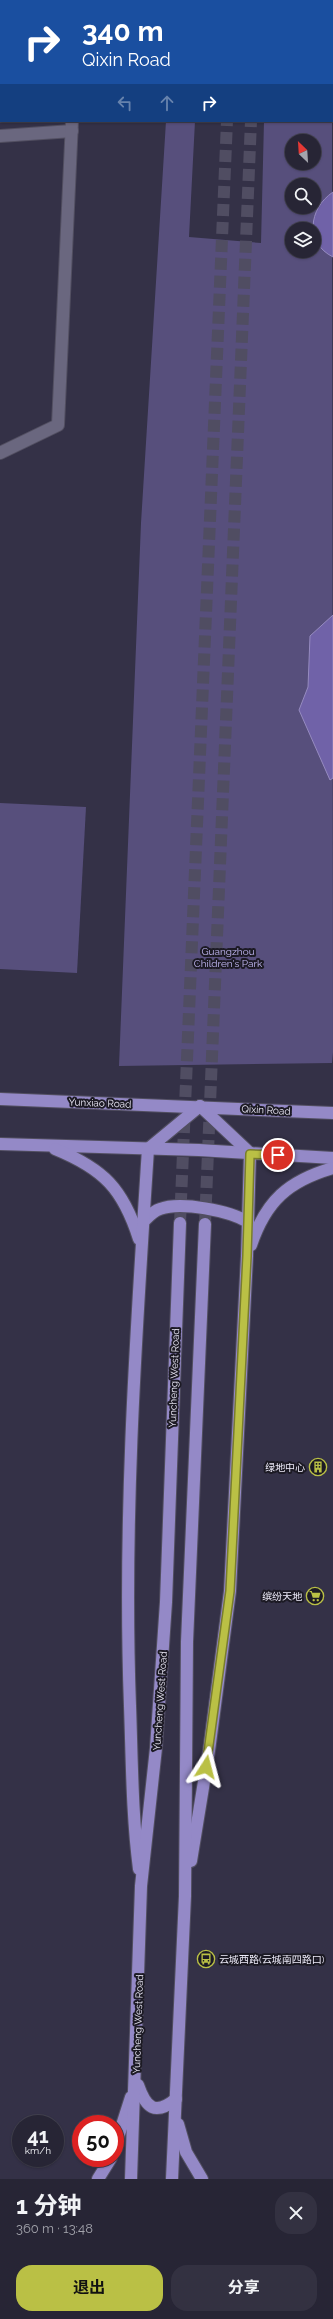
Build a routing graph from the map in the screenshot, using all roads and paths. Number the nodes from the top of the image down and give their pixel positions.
1 (72, 126) edge
2 (0, 136) edge
3 (0, 453) edge
4 (0, 1099) edge
5 (200, 1106) junction
6 (333, 1113) edge
7 (0, 1144) edge
8 (20, 1145) junction
9 (148, 1149) junction
10 (250, 1154) junction
11 (333, 1158) edge
12 (333, 1168) edge
13 (143, 1222) junction
14 (248, 1222) junction
15 (180, 1223) tunnel mouth
16 (206, 1224) tunnel mouth
17 (141, 1245) junction
18 (247, 1256) junction
19 (141, 1886) junction
20 (185, 1896) junction
21 (136, 2081) junction
22 (176, 2099) junction
23 (124, 2119) edge
24 (105, 2167) edge
25 (98, 2179) edge
26 (131, 2179) edge
27 (172, 2179) edge
28 (202, 2179) edge

1 - 2 street
1 - 3 street
4 - 5 main road, Yunxiao Road
5 - 6 main road, Qixin Road
5 - 9 main road
5 - 10 main road
7 - 8 main road
8 - 9 main road
8 - 17 main road
9 - 10 main road
9 - 13 main road
10 - 11 main road
10 - 14 main road
12 - 18 main road
13 - 14 main road
13 - 17 main road
14 - 18 main road
15 - 19 main road, Yuncheng West Road
16 - 20 main road
17 - 19 main road
18 - 20 main road
19 - 21 main road, Yuncheng West Road
20 - 22 main road
21 - 22 main road
21 - 23 main road
21 - 26 main road, Yuncheng West Road
22 - 27 main road
22 - 28 main road
24 - 25 main road

